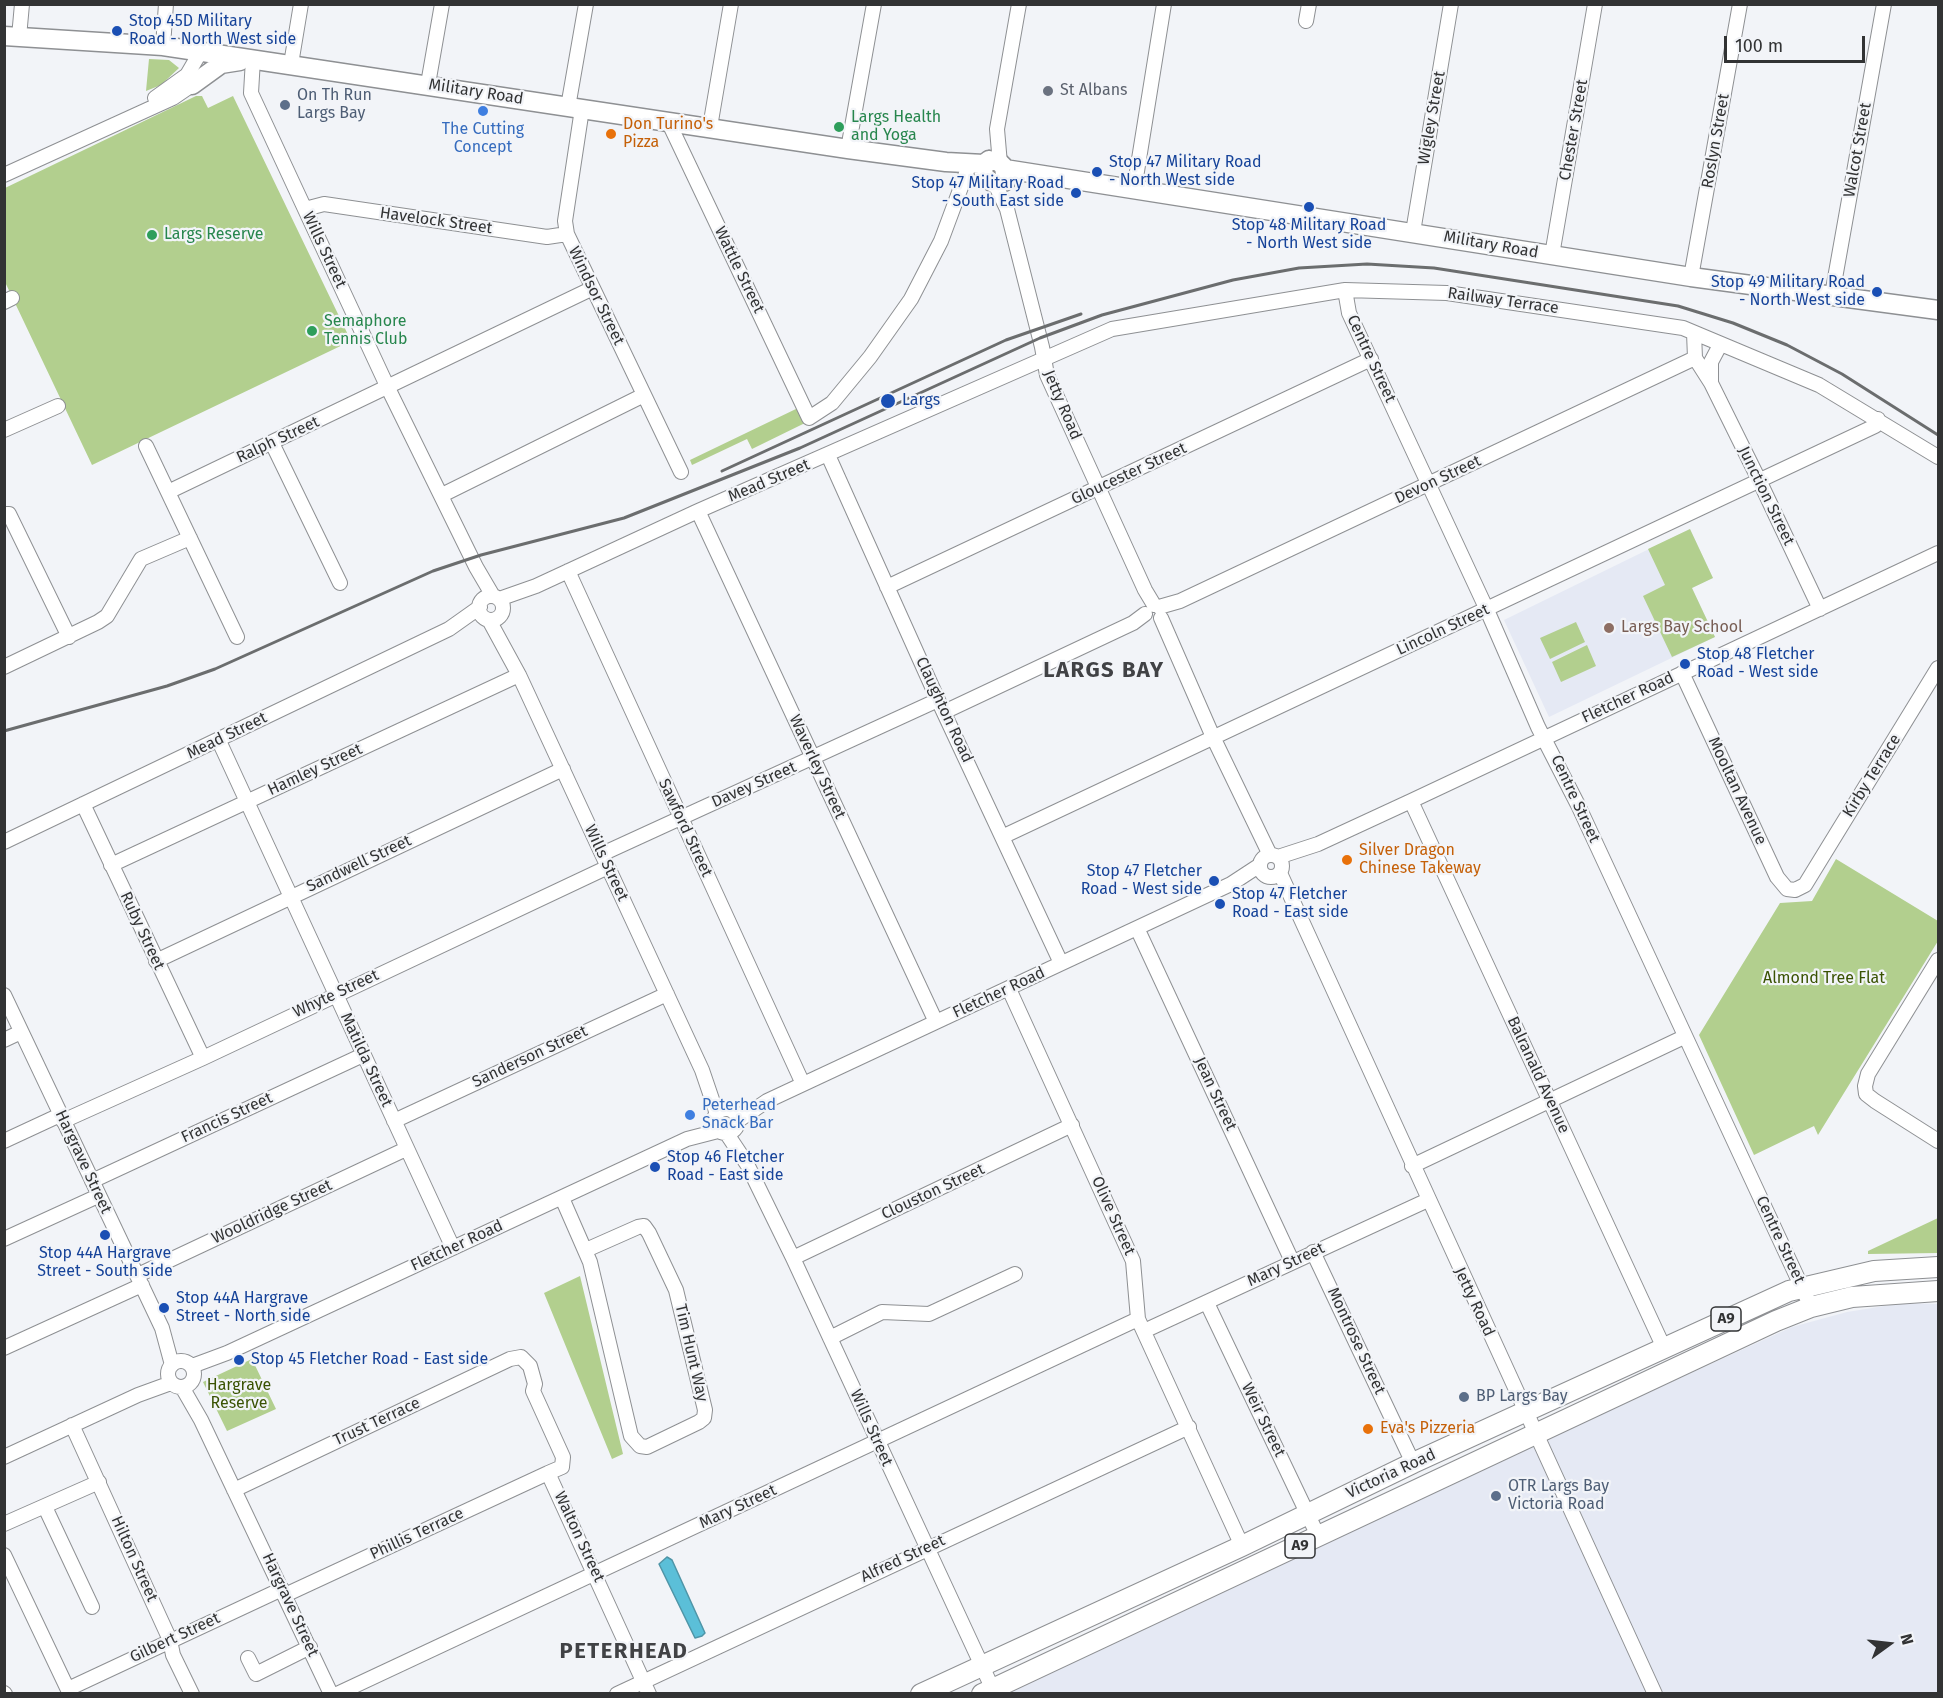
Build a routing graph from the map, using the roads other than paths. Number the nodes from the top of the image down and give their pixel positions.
1 (22, 4) edge
2 (166, 4) edge
3 (301, 4) edge
4 (442, 4) edge
5 (586, 4) edge
6 (731, 4) edge
7 (874, 4) edge
8 (1019, 4) edge
9 (1164, 4) edge
10 (1309, 4) edge
11 (1451, 4) edge
12 (1595, 4) edge
13 (1740, 4) edge
14 (1884, 4) edge
15 (1306, 21) dead end
16 (12, 37) edge
17 (163, 46) junction
18 (207, 52) junction
19 (254, 59) junction
20 (291, 64) junction
21 (428, 84) junction
22 (192, 85) junction
23 (575, 108) junction
24 (668, 121) junction
25 (710, 127) junction
26 (104, 128) junction
27 (848, 148) junction
28 (993, 172) junction
29 (4, 175) edge
30 (1134, 190) junction
31 (305, 209) junction
32 (1413, 232) junction
33 (567, 234) junction
34 (1552, 255) junction
35 (1691, 277) junction
36 (591, 289) junction
37 (1345, 290) junction
38 (1832, 295) junction
39 (1938, 310) edge
40 (1694, 333) junction
41 (1720, 345) junction
42 (1695, 358) junction
43 (1043, 359) junction
44 (1371, 359) junction
45 (1711, 383) junction
46 (387, 388) junction
47 (644, 395) junction
48 (58, 406) dead end
49 (1878, 419) junction
50 (4, 430) edge
51 (272, 443) junction
52 (146, 446) dead end
53 (828, 456) junction
54 (1938, 457) edge
55 (681, 472) dead end
56 (1760, 480) junction
57 (1429, 485) junction
58 (1100, 488) junction
59 (168, 492) junction
60 (442, 495) junction
61 (698, 511) junction
62 (7, 514) edge
63 (190, 538) junction
64 (1938, 553) edge
65 (568, 571) junction
66 (340, 583) dead end
67 (887, 587) junction
68 (491, 608) junction
69 (1820, 609) junction
70 (1487, 610) junction
71 (1154, 613) junction
72 (69, 637) junction
73 (237, 637) dead end
74 (4, 667) edge
75 (1938, 668) edge
76 (1682, 673) junction
77 (519, 675) junction
78 (941, 706) junction
79 (1213, 737) junction
80 (1545, 737) junction
81 (219, 741) junction
82 (813, 758) junction
83 (563, 769) junction
84 (1411, 801) junction
85 (248, 802) junction
86 (83, 804) junction
87 (681, 818) junction
88 (1004, 836) junction
89 (4, 842) edge
90 (602, 854) junction
91 (111, 865) junction
92 (1271, 866) junction
93 (608, 867) junction
94 (1805, 885) joint
95 (291, 896) junction
96 (1137, 928) junction
97 (1938, 960) edge
98 (156, 961) junction
99 (1062, 963) junction
100 (1010, 988) junction
101 (335, 994) junction
102 (667, 994) junction
103 (4, 995) edge
104 (936, 1022) junction
105 (21, 1032) junction
106 (1684, 1037) junction
107 (4, 1040) edge
108 (363, 1056) junction
109 (203, 1058) junction
110 (803, 1084) junction
111 (1550, 1100) junction
112 (62, 1118) junction
113 (394, 1121) junction
114 (726, 1121) junction
115 (1072, 1125) junction
116 (4, 1141) edge
117 (1938, 1141) edge
118 (406, 1149) junction
119 (1412, 1166) junction
120 (92, 1181) junction
121 (98, 1196) junction
122 (562, 1198) junction
123 (1428, 1200) junction
124 (4, 1239) edge
125 (453, 1248) junction
126 (586, 1250) junction
127 (1313, 1252) junction
128 (793, 1258) junction
129 (1292, 1261) junction
130 (1938, 1267) edge
131 (1015, 1274) dead end
132 (140, 1280) junction
133 (1802, 1287) junction
134 (1938, 1291) edge
135 (1207, 1303) junction
136 (1811, 1307) junction
137 (1141, 1325) junction
138 (830, 1338) junction
139 (4, 1348) edge
140 (1664, 1348) junction
141 (521, 1357) joint
142 (181, 1374) junction
143 (1526, 1413) junction
144 (72, 1425) junction
145 (1189, 1426) junction
146 (1536, 1436) junction
147 (877, 1441) junction
148 (4, 1457) edge
149 (1413, 1463) junction
150 (548, 1473) junction
151 (99, 1482) junction
152 (234, 1490) junction
153 (45, 1507) junction
154 (1308, 1513) junction
155 (4, 1524) edge
156 (1319, 1538) junction
157 (1242, 1546) junction
158 (926, 1548) junction
159 (4, 1555) edge
160 (596, 1574) junction
161 (283, 1592) junction
162 (92, 1607) dead end
163 (170, 1640) junction
164 (310, 1647) junction
165 (248, 1658) dead end
166 (982, 1665) junction
167 (646, 1687) edge
168 (69, 1691) edge
169 (990, 1692) edge
170 (192, 1694) edge
171 (331, 1694) edge
172 (337, 1694) edge
173 (617, 1694) edge
174 (921, 1694) edge
175 (1655, 1694) edge

1 - 16 street
2 - 17 street
3 - 20 street
4 - 21 street
5 - 23 street, Windsor Street
6 - 25 street
7 - 27 street
8 - 28 street, Jetty Road
9 - 30 street
10 - 15 street
11 - 32 street, Wigley Street
12 - 34 street, Chester Street
13 - 35 street, Roslyn Street
14 - 38 street, Walcot Street
16 - 17 main road, Military Road
17 - 18 main road, Military Road
18 - 19 main road, Military Road
18 - 22 street
18 - 26 street
19 - 20 main road, Military Road
19 - 22 main road
19 - 31 street, Wills Street
20 - 21 main road, Military Road
21 - 23 main road, Military Road
22 - 26 street
23 - 24 main road, Military Road
23 - 33 street, Windsor Street
24 - 25 main road, Military Road
24 - 28 street, Wattle Street
25 - 27 main road, Military Road
26 - 29 street
27 - 28 main road, Military Road
28 - 30 main road, Military Road
28 - 43 street, Jetty Road
30 - 32 main road, Military Road
31 - 33 street, Havelock Street
31 - 46 street, Wills Street
32 - 34 main road, Military Road
33 - 36 street, Windsor Street
34 - 35 main road, Military Road
35 - 38 main road, Military Road
36 - 46 street, Ralph Street
36 - 47 street, Windsor Street
37 - 40 street, Railway Terrace
37 - 43 street, Railway Terrace
37 - 44 street, Centre Street
38 - 39 main road, Military Road
40 - 41 street, Railway Terrace
40 - 42 street
41 - 45 street
41 - 49 street, Railway Terrace
42 - 45 street, Junction Street
42 - 57 street, Devon Street
43 - 53 street, Mead Street
43 - 58 street, Jetty Road
44 - 57 street, Centre Street
44 - 58 street, Gloucester Street
45 - 56 street, Junction Street
46 - 51 street, Ralph Street
46 - 60 street, Wills Street
47 - 55 street, Windsor Street
47 - 60 street
48 - 50 street
49 - 54 street, Railway Terrace
49 - 56 street, Lincoln Street
51 - 59 street, Ralph Street
51 - 66 street
52 - 59 street
53 - 61 street, Mead Street
53 - 67 street, Claughton Road
56 - 69 street, Junction Street
56 - 70 street, Lincoln Street
57 - 70 street, Centre Street
57 - 71 street, Devon Street
58 - 67 street, Gloucester Street
58 - 71 street, Jetty Road
59 - 63 street
60 - 68 street, Wills Street
61 - 65 street, Mead Street
61 - 82 street, Waverley Street
62 - 72 street
63 - 72 street
63 - 73 street
64 - 69 street, Fletcher Road
65 - 68 street, Mead Street
65 - 87 street, Sawford Street
67 - 78 street, Claughton Road
68 - 77 street, Wills Street
68 - 81 street, Mead Street
69 - 76 street, Fletcher Road
70 - 79 street, Lincoln Street
70 - 80 street, Centre Street
71 - 78 street, Devon Street
71 - 79 street, Jetty Road
72 - 74 street
75 - 94 street, Kirby Terrace
76 - 80 street, Fletcher Road
76 - 94 street, Mooltan Avenue
77 - 83 street, Wills Street
77 - 85 street, Hamley Street
78 - 82 street, Davey Street
78 - 88 street, Claughton Road
79 - 88 street, Lincoln Street
79 - 92 street, Jetty Road
80 - 84 street, Fletcher Road
80 - 106 street, Centre Street
81 - 85 street, Matilda Street
81 - 86 street, Mead Street
82 - 87 street, Davey Street
82 - 104 street, Waverley Street
83 - 90 street, Wills Street
83 - 95 street, Sandwell Street
84 - 92 street, Fletcher Road
84 - 111 street, Balranald Avenue
85 - 91 street, Hamley Street
85 - 95 street, Matilda Street
86 - 89 street, Mead Street
86 - 91 street, Ruby Street
87 - 90 street, Davey Street
87 - 110 street, Sawford Street
88 - 99 street, Claughton Road
90 - 93 street, Wills Street
91 - 98 street, Ruby Street
92 - 96 street, Fletcher Road
92 - 119 street, Jetty Road
93 - 101 street, Whyte Street
93 - 102 street, Wills Street
95 - 98 street, Sandwell Street
95 - 101 street, Matilda Street
96 - 99 street, Fletcher Road
96 - 129 street, Jean Street
97 - 117 street
98 - 109 street, Ruby Street
99 - 100 street, Fletcher Road
100 - 104 street, Fletcher Road
100 - 115 street, Olive Street
101 - 108 street, Matilda Street
101 - 109 street, Whyte Street
102 - 113 street, Sanderson Street
102 - 114 street, Wills Street
103 - 105 street, Hargrave Street
104 - 110 street, Fletcher Road
105 - 107 street
105 - 112 street, Hargrave Street
106 - 111 street
106 - 133 street, Centre Street
108 - 113 street, Matilda Street
108 - 120 street, Francis Street
109 - 112 street, Whyte Street
110 - 114 street, Fletcher Road
111 - 119 street
111 - 140 street, Balranald Avenue
112 - 116 street, Whyte Street
112 - 120 street, Hargrave Street
113 - 118 street, Matilda Street
114 - 122 street, Fletcher Road
114 - 128 street, Wills Street
115 - 128 street, Clouston Street
115 - 137 street, Olive Street
118 - 125 street, Matilda Street
118 - 132 street, Wooldridge Street
119 - 123 street, Jetty Road
120 - 121 street, Hargrave Street
121 - 124 street
121 - 132 street, Hargrave Street
122 - 125 street, Fletcher Road
122 - 126 street, Tim Hunt Way
123 - 127 street, Mary Street
123 - 143 street, Jetty Road
125 - 142 street, Fletcher Road
126 - 126 street, Tim Hunt Way
127 - 129 street, Mary Street
127 - 149 street, Montrose Street
128 - 138 street, Wills Street
129 - 135 street, Mary Street
130 - 133 highway, Victoria Road / A9
131 - 138 street
132 - 139 street, Wooldridge Street
132 - 142 street, Hargrave Street
133 - 136 street, Centre Street
133 - 140 highway, Victoria Road / A9
134 - 136 highway, Victoria Road / A9
135 - 137 street, Mary Street
135 - 154 street, Weir Street
136 - 146 highway, Victoria Road / A9
137 - 145 street, Olive Street
137 - 147 street, Mary Street
138 - 147 street, Wills Street
140 - 143 highway, Victoria Road / A9
141 - 150 street, Walton Street
141 - 152 street, Trust Terrace
142 - 144 street, Fletcher Road
142 - 152 street, Hargrave Street
143 - 146 street, Jetty Road
143 - 149 highway, Victoria Road / A9
144 - 148 street, Fletcher Road
144 - 151 street, Hilton Street
145 - 157 street, Olive Street
145 - 158 street, Alfred Street
146 - 156 highway, Victoria Road / A9
146 - 175 street, Jetty Road
147 - 158 street, Wills Street
147 - 160 street, Mary Street
149 - 154 highway, Victoria Road / A9
150 - 160 street, Walton Street
150 - 161 street, Phillis Terrace
151 - 153 street
151 - 163 street, Hilton Street
152 - 161 street, Hargrave Street
153 - 155 street
153 - 162 street
154 - 156 street, Weir Street
154 - 157 highway, Victoria Road / A9
156 - 169 highway, Victoria Road / A9
157 - 166 highway, Victoria Road / A9
158 - 166 street, Wills Street
158 - 167 street, Alfred Street
159 - 168 street
160 - 167 street, Walton Street
160 - 172 street, Mary Street
161 - 163 street, Gilbert Street
161 - 164 street, Hargrave Street
163 - 168 street, Gilbert Street
163 - 170 street, Hilton Street
164 - 165 street
164 - 171 street, Hargrave Street
166 - 169 street, Wills Street
166 - 174 highway, Victoria Road / A9
167 - 173 street, Alfred Street

